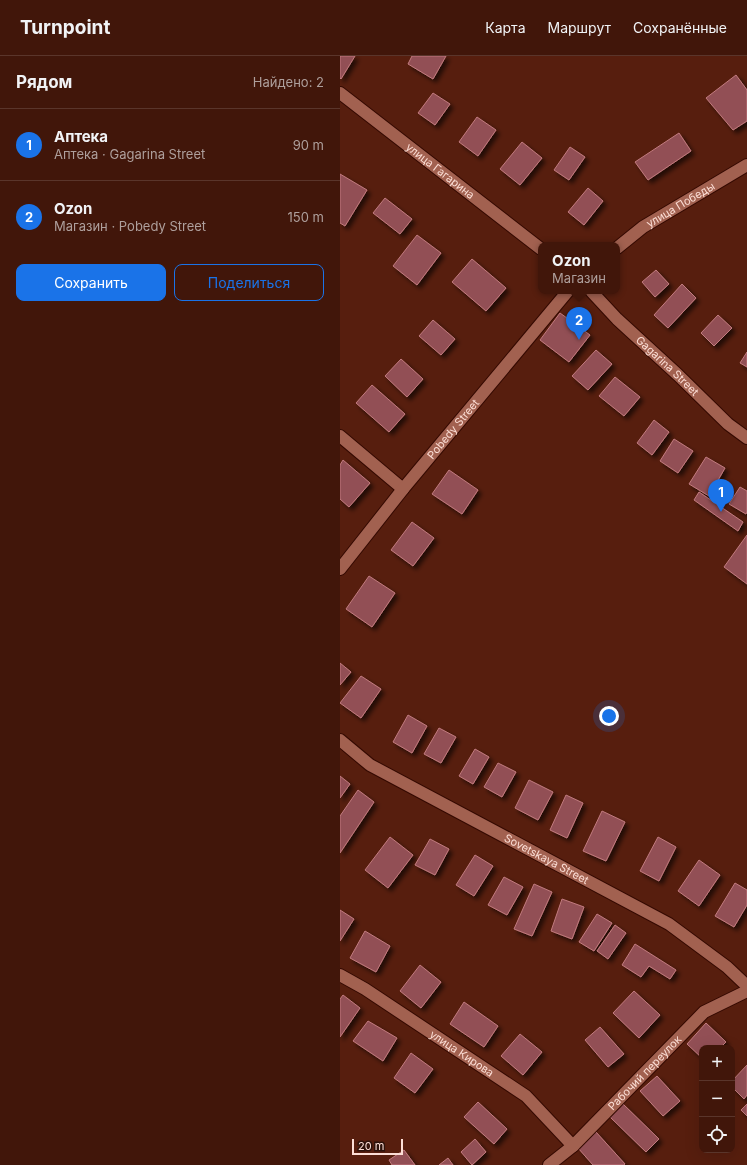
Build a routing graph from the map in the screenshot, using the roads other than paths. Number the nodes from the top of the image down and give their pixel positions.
1 (340, 93) edge
2 (747, 165) edge
3 (620, 246) edge
4 (538, 247) edge
5 (566, 294) edge
6 (594, 294) edge
7 (340, 436) edge
8 (747, 438) edge
9 (403, 489) junction
10 (340, 569) edge
11 (340, 740) edge
12 (340, 975) edge
13 (747, 986) edge
14 (747, 991) edge
15 (573, 1146) junction
16 (550, 1165) edge

1 - 4 street, улица Гагарина
2 - 3 street, улица Победы
5 - 9 street, Pobedy Street
6 - 8 street, Gagarina Street
7 - 9 street
9 - 10 street, Pobedy Street
11 - 13 street, Sovetskaya Street
12 - 15 street, улица Кирова
14 - 15 street, Рабочий переулок
15 - 16 street, Рабочий переулок

